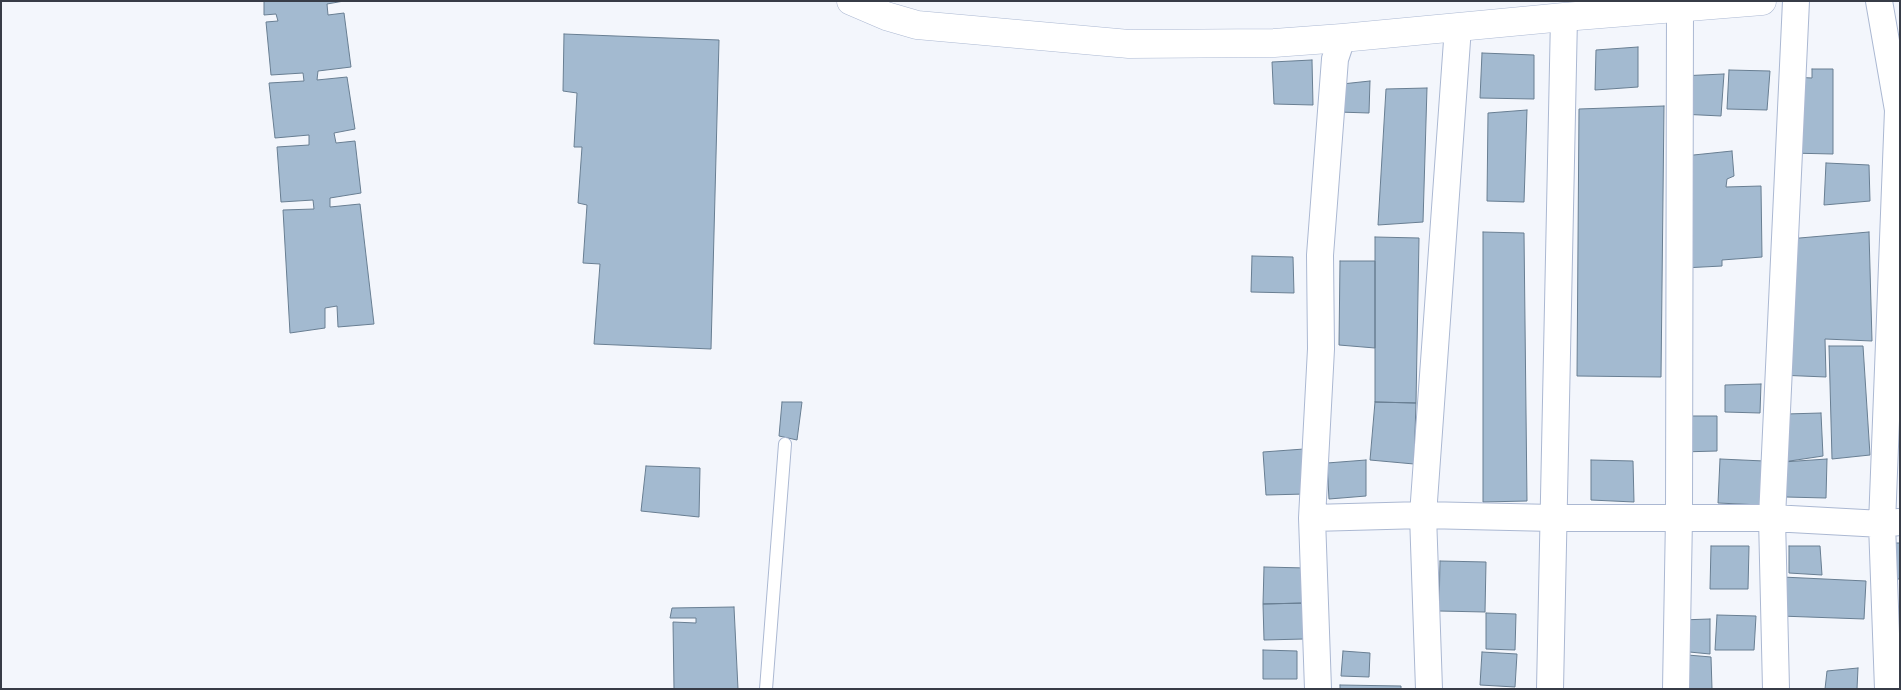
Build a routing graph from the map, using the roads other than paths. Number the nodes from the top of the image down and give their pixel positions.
1 (850, 1) edge
2 (1762, 1) edge
3 (1796, 1) edge
4 (1879, 1) edge
5 (1680, 5) edge
6 (1564, 17) junction
7 (1458, 27) junction
8 (1342, 38) junction
9 (785, 444) dead end
10 (1423, 515) junction
11 (1679, 517) junction
12 (1312, 518) junction
13 (1553, 518) junction
14 (1772, 518) junction
15 (1891, 523) edge
16 (766, 689) edge
17 (1318, 689) edge
18 (1430, 689) edge
19 (1550, 689) edge
20 (1676, 689) edge
21 (1776, 689) edge
22 (1888, 689) edge

1 - 8 street
2 - 5 street
3 - 14 street
4 - 15 street
5 - 6 street
5 - 11 street
6 - 7 street
6 - 13 street
7 - 8 street
7 - 10 street
8 - 12 street
9 - 16 lane
10 - 12 street
10 - 13 street
10 - 18 street
11 - 13 street
11 - 14 street
11 - 20 street
12 - 17 street
13 - 19 street
14 - 15 street
14 - 21 street
15 - 22 street

